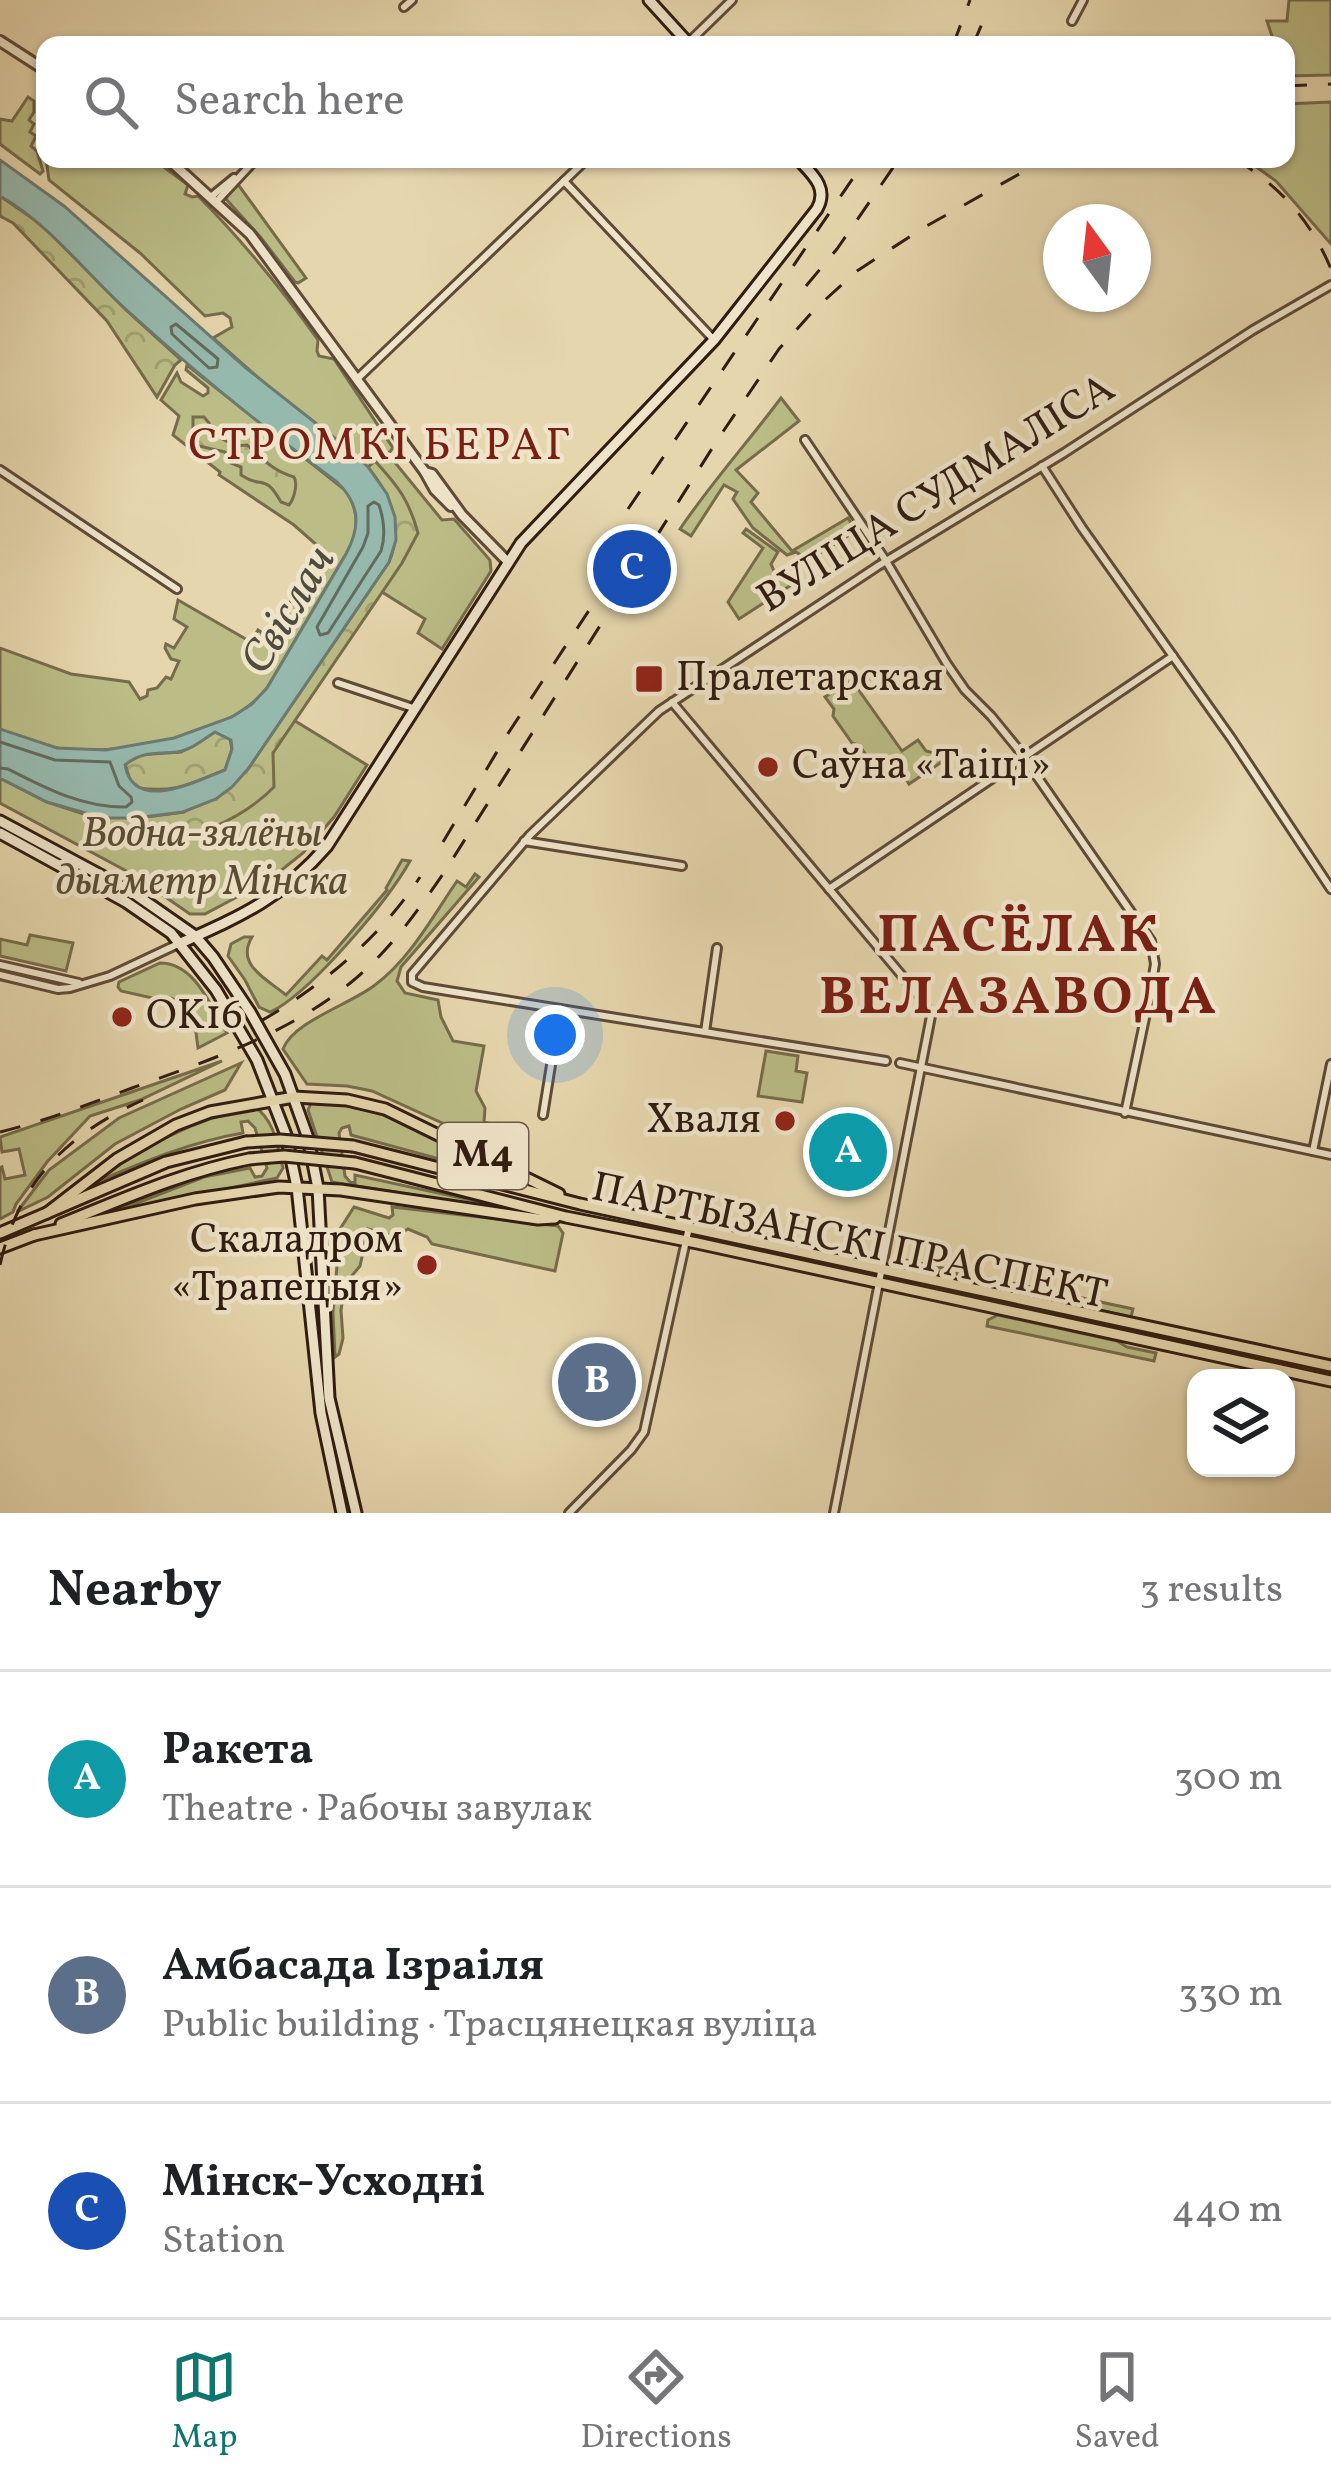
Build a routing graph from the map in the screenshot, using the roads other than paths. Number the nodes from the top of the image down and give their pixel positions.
1 (412, 0) edge
2 (649, 0) edge
3 (732, 0) edge
4 (1083, 0) edge
5 (404, 7) dead end
6 (1072, 21) dead end
7 (682, 36) edge
8 (697, 36) edge
9 (0, 41) edge
10 (36, 64) edge
11 (178, 168) edge
12 (246, 168) edge
13 (578, 168) edge
14 (806, 168) edge
15 (564, 181) junction
16 (214, 199) junction
17 (1331, 285) edge
18 (714, 340) junction
19 (357, 379) junction
20 (805, 440) dead end
21 (1042, 466) junction
22 (0, 470) edge
23 (507, 561) junction
24 (886, 561) junction
25 (177, 589) dead end
26 (1173, 656) junction
27 (338, 682) dead end
28 (672, 701) junction
29 (413, 708) junction
30 (1023, 757) junction
31 (0, 821) edge
32 (0, 833) edge
33 (524, 841) junction
34 (682, 866) dead end
35 (829, 889) junction
36 (1331, 890) edge
37 (195, 936) junction
38 (182, 943) junction
39 (717, 949) dead end
40 (0, 965) edge
41 (0, 975) edge
42 (82, 983) junction
43 (560, 1009) junction
44 (705, 1032) junction
45 (886, 1061) dead end
46 (900, 1064) dead end
47 (1331, 1064) edge
48 (922, 1067) junction
49 (294, 1096) junction
50 (274, 1099) junction
51 (1125, 1113) junction
52 (543, 1115) dead end
53 (1313, 1151) junction
54 (1331, 1155) edge
55 (297, 1187) junction
56 (318, 1188) junction
57 (580, 1204) junction
58 (47, 1213) junction
59 (566, 1217) junction
60 (689, 1226) junction
61 (0, 1233) edge
62 (34, 1235) junction
63 (686, 1241) junction
64 (0, 1248) edge
65 (880, 1276) junction
66 (1099, 1317) junction
67 (1095, 1329) junction
68 (321, 1361) junction
69 (1331, 1364) edge
70 (1329, 1380) edge
71 (342, 1513) edge
72 (356, 1513) edge
73 (569, 1513) edge
74 (834, 1513) edge

1 - 5 street
2 - 7 main road
3 - 8 street
4 - 6 street
9 - 10 street
11 - 16 street
12 - 16 street
13 - 15 street
14 - 18 main road
15 - 18 street
15 - 19 street
16 - 19 street
17 - 21 street, ВУЛІЦА СУДМАЛІСА
18 - 23 main road
19 - 23 street
20 - 24 street
21 - 24 street, ВУЛІЦА СУДМАЛІСА
21 - 26 street
22 - 25 street
23 - 29 main road
24 - 28 street, ВУЛІЦА СУДМАЛІСА
24 - 30 street
26 - 30 street
26 - 36 street
27 - 29 street
28 - 33 street, ВУЛІЦА СУДМАЛІСА
28 - 35 street
29 - 37 main road
30 - 35 street
30 - 51 street
31 - 37 main road
32 - 38 main road
33 - 34 street
33 - 43 street, ВУЛІЦА СУДМАЛІСА
35 - 48 street
37 - 38 main road
37 - 49 main road
38 - 42 street
38 - 50 main road
39 - 44 street
40 - 42 street
41 - 42 street
43 - 44 street
43 - 52 street
44 - 45 street
46 - 48 street
47 - 53 street
48 - 51 street
48 - 65 street
49 - 50 main road
49 - 56 main road
49 - 57 main road, М4
50 - 55 main road
50 - 58 main road
51 - 53 street
53 - 54 street
55 - 56 main road, М4
55 - 62 main road
55 - 68 main road
56 - 59 main road, М4
56 - 68 main road
57 - 58 main road, ПАРТЫЗАНСКІ ПРАСПЕКТ, bridge
57 - 60 main road, ПАРТЫЗАНСКІ ПРАСПЕКТ / М4
58 - 61 main road
59 - 62 main road, ПАРТЫЗАНСКІ ПРАСПЕКТ, bridge
59 - 63 main road, ПАРТЫЗАНСКІ ПРАСПЕКТ / М4
60 - 63 street
60 - 65 main road, ПАРТЫЗАНСКІ ПРАСПЕКТ / М4
62 - 64 main road
63 - 65 main road, ПАРТЫЗАНСКІ ПРАСПЕКТ / М4
63 - 73 street
65 - 66 main road, ПАРТЫЗАНСКІ ПРАСПЕКТ / М4
65 - 67 main road, ПАРТЫЗАНСКІ ПРАСПЕКТ / М4
65 - 74 street
66 - 67 main road
66 - 69 main road, ПАРТЫЗАНСКІ ПРАСПЕКТ / М4
67 - 70 main road, ПАРТЫЗАНСКІ ПРАСПЕКТ / М4
68 - 71 main road
68 - 72 main road
69 - 70 main road

